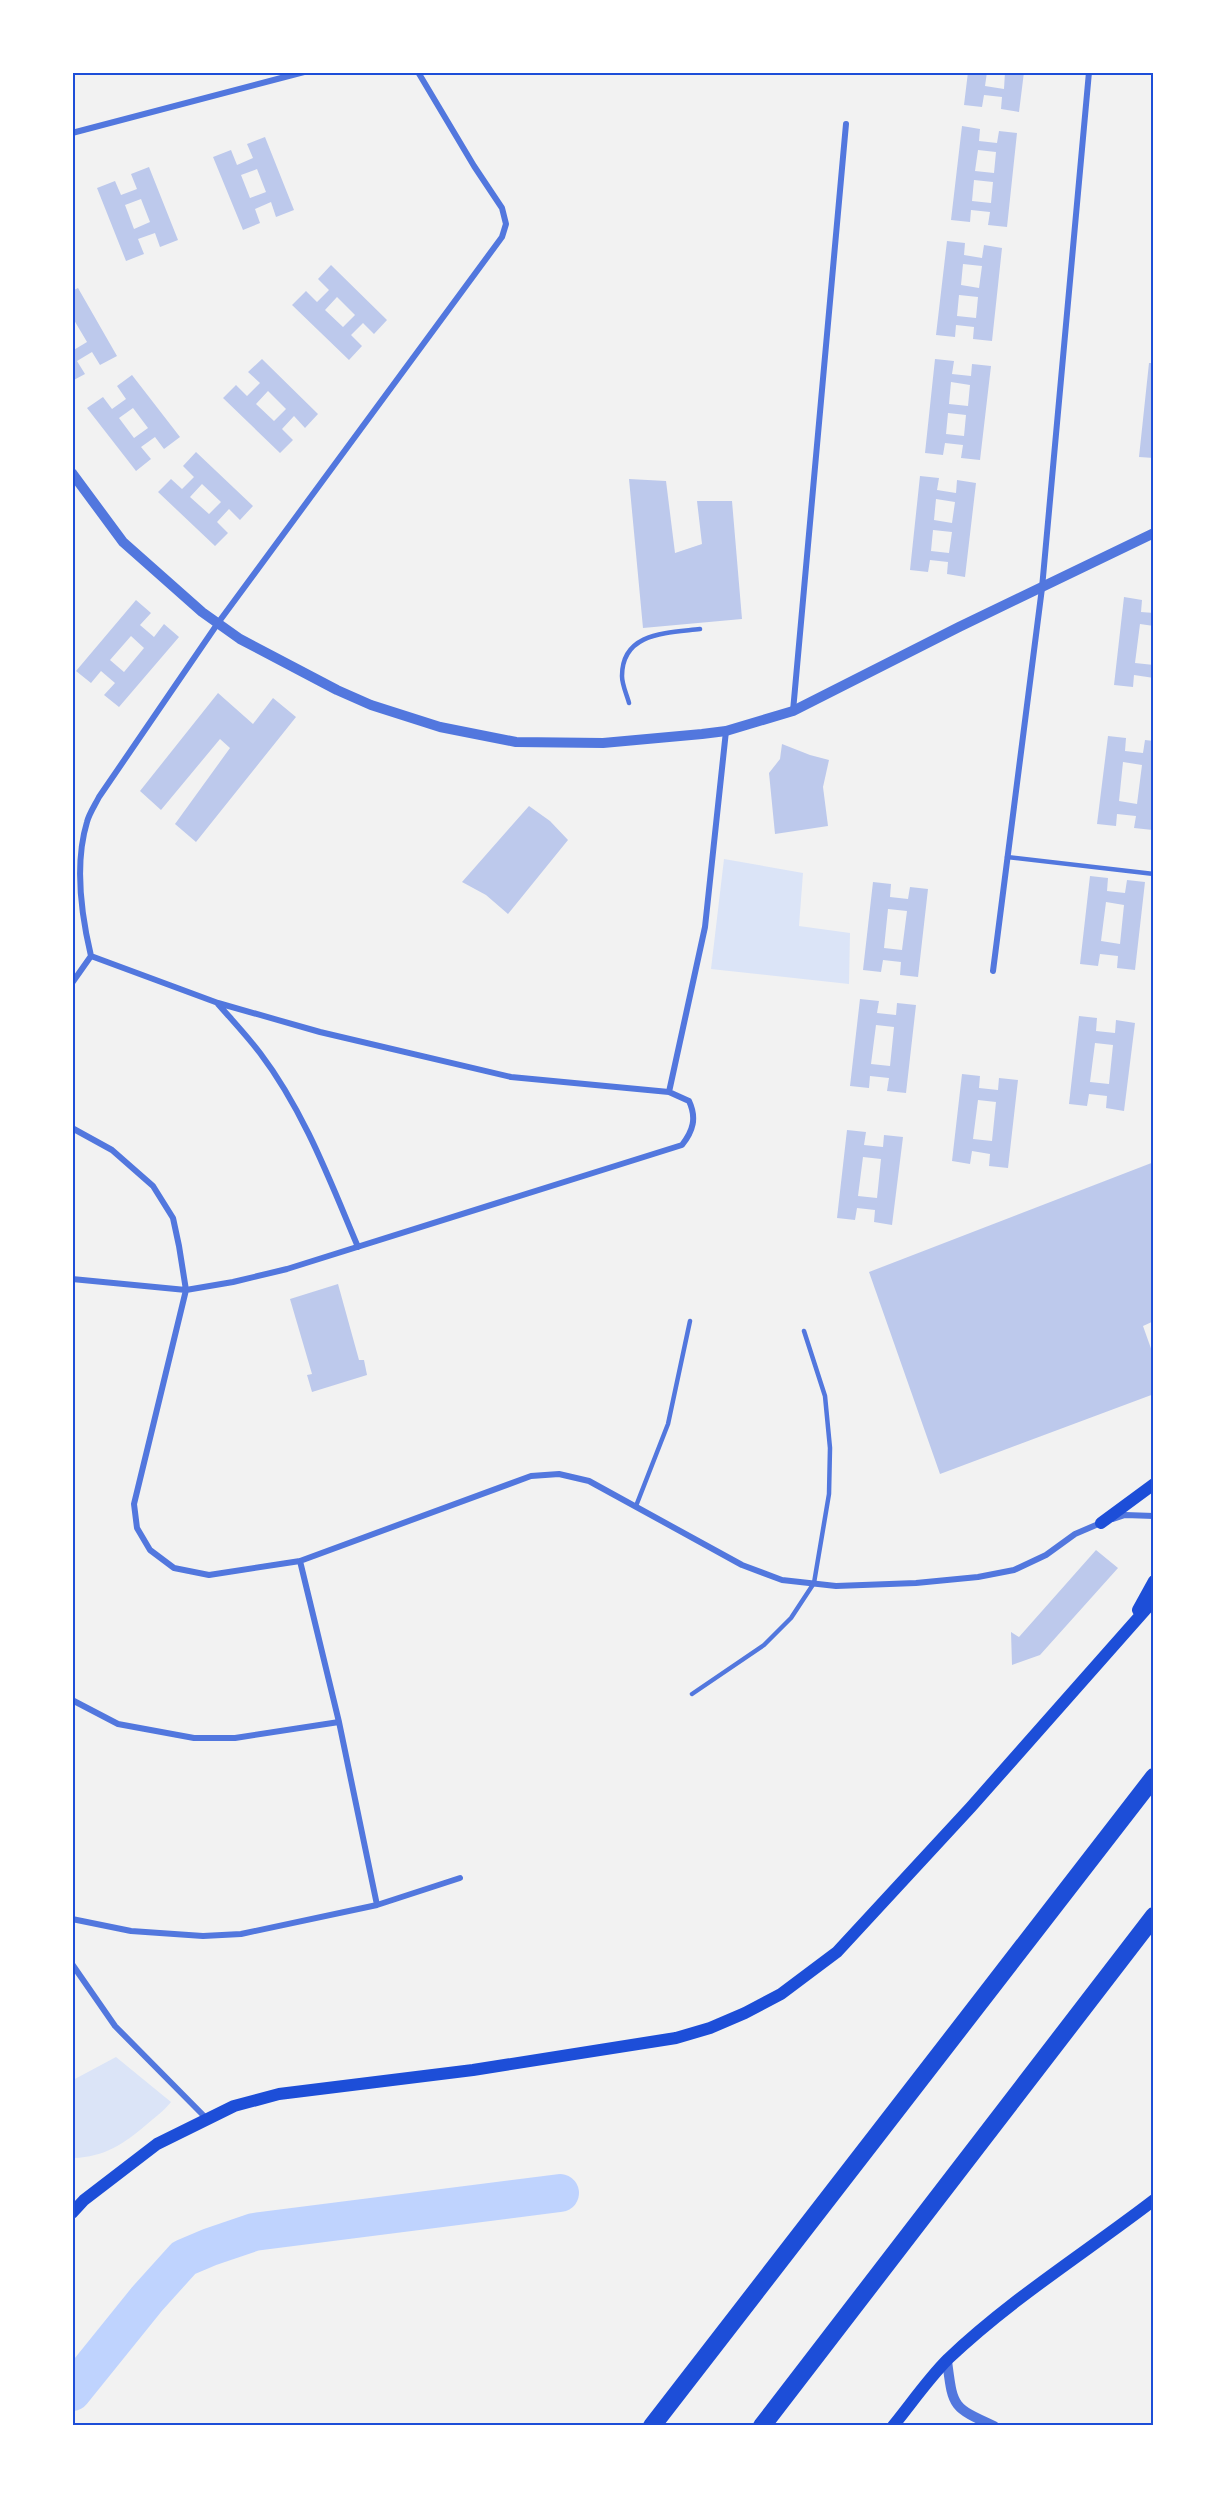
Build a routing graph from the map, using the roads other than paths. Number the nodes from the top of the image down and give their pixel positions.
1 (304, 72) edge
2 (418, 72) edge
3 (1089, 72) edge
4 (846, 124) dead end
5 (72, 133) edge
6 (72, 473) edge
7 (1154, 533) edge
8 (1042, 588) junction
9 (218, 623) junction
10 (700, 629) dead end
11 (629, 704) dead end
12 (793, 711) junction
13 (726, 731) junction
14 (1007, 857) junction
15 (1154, 874) edge
16 (91, 956) junction
17 (993, 971) dead end
18 (72, 983) edge
19 (218, 1003) junction
20 (669, 1092) junction
21 (72, 1128) edge
22 (358, 1247) junction
23 (72, 1279) edge
24 (186, 1290) junction
25 (690, 1321) dead end
26 (804, 1331) dead end
27 (1154, 1484) edge
28 (636, 1506) junction
29 (1154, 1516) edge
30 (1101, 1523) junction
31 (300, 1561) junction
32 (1154, 1581) edge
33 (814, 1583) junction
34 (1154, 1600) edge
35 (1124, 1635) junction
36 (692, 1694) dead end
37 (72, 1700) edge
38 (339, 1722) junction
39 (1154, 1777) edge
40 (460, 1878) dead end
41 (377, 1905) junction
42 (1154, 1916) edge
43 (72, 1919) edge
44 (72, 1964) edge
45 (207, 2118) junction
46 (1154, 2200) edge
47 (72, 2213) edge
48 (947, 2361) junction
49 (652, 2426) edge
50 (762, 2426) edge
51 (893, 2426) edge
52 (994, 2426) edge

1 - 5 street
2 - 9 street
3 - 8 street
4 - 12 street
6 - 9 street
7 - 8 street
8 - 12 street
8 - 14 street
9 - 13 street
9 - 16 street
10 - 11 lane
12 - 13 street
13 - 20 street
14 - 15 lane
14 - 17 street
16 - 18 street
16 - 19 street
19 - 20 street
19 - 22 street
20 - 22 street
21 - 24 street
22 - 24 street
23 - 24 street
24 - 31 street
25 - 28 lane
26 - 33 lane
27 - 30 main road
28 - 31 street
28 - 33 street
29 - 30 street
30 - 33 street
31 - 38 street
32 - 35 main road
33 - 36 lane
34 - 35 main road
35 - 45 main road
37 - 38 street
38 - 41 street
39 - 49 highway
40 - 41 street
41 - 43 street
42 - 50 highway
44 - 45 street
45 - 47 main road
46 - 48 main road
48 - 51 main road
48 - 52 street

